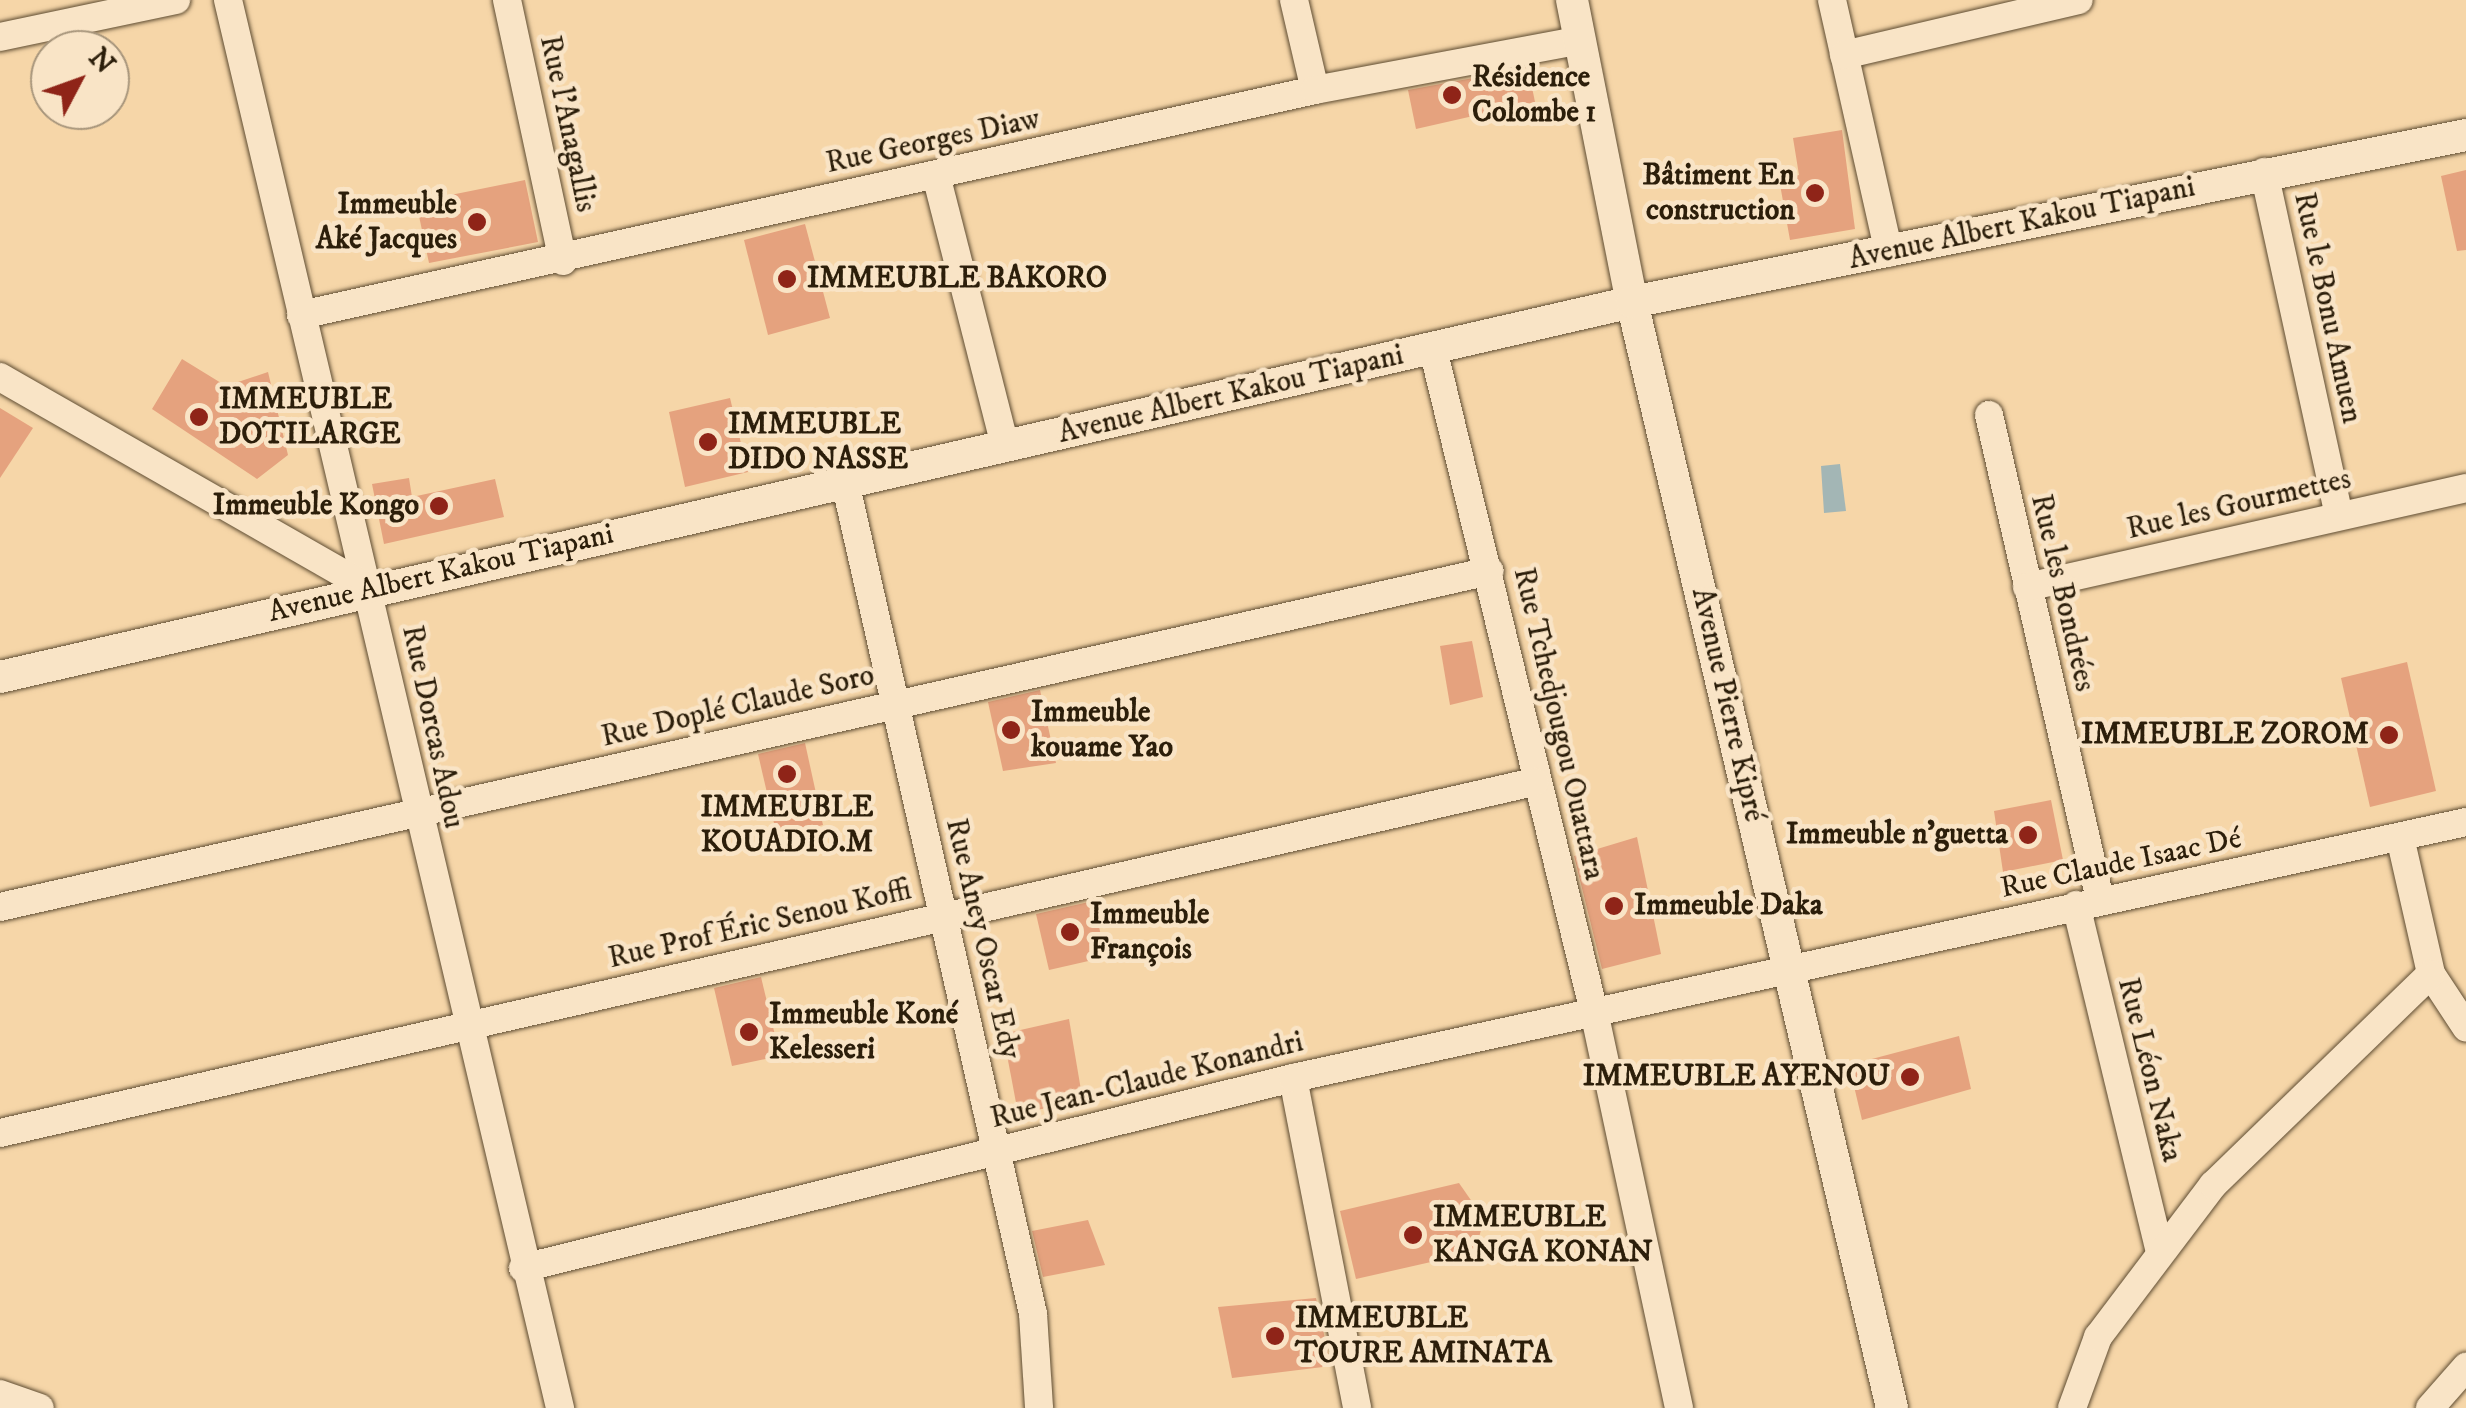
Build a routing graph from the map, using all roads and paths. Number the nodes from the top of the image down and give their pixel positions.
1 (176, 0) edge
2 (228, 0) edge
3 (507, 0) edge
4 (1294, 0) edge
5 (1572, 0) edge
6 (1832, 0) edge
7 (2080, 0) edge
8 (0, 37) edge
9 (1581, 40) junction
10 (1844, 55) junction
11 (1315, 90) junction
12 (2466, 135) edge
13 (2264, 172) junction
14 (936, 175) junction
15 (1889, 253) junction
16 (562, 260) junction
17 (1632, 302) junction
18 (301, 315) junction
19 (1434, 349) junction
20 (0, 378) edge
21 (1989, 415) dead end
22 (1005, 446) junction
23 (846, 486) junction
24 (2466, 488) edge
25 (2338, 516) junction
26 (1490, 571) junction
27 (2027, 586) junction
28 (369, 588) junction
29 (0, 677) edge
30 (896, 704) junction
31 (1534, 782) junction
32 (416, 815) junction
33 (2466, 822) edge
34 (2400, 837) junction
35 (2088, 903) junction
36 (0, 907) edge
37 (944, 916) junction
38 (1790, 973) junction
39 (2431, 974) junction
40 (1595, 1016) junction
41 (464, 1027) junction
42 (2466, 1027) edge
43 (1292, 1078) junction
44 (0, 1133) edge
45 (997, 1151) junction
46 (2160, 1251) junction
47 (523, 1268) junction
48 (2466, 1367) edge
49 (0, 1394) edge
50 (40, 1408) edge
51 (560, 1408) edge
52 (1039, 1408) edge
53 (1358, 1408) edge
54 (1679, 1408) edge
55 (1892, 1408) edge
56 (2072, 1408) edge
57 (2430, 1408) edge

1 - 8 street
2 - 18 street, Rue Dorcas Adou
3 - 16 street, Rue l'Anagallis
4 - 11 street
5 - 9 street, Avenue Pierre Kipré
6 - 10 street
7 - 10 street
9 - 11 street, Rue Georges Diaw
9 - 17 street, Avenue Pierre Kipré
10 - 15 street
11 - 14 street, Rue Georges Diaw
12 - 13 street, Avenue Albert Kakou Tiapani
13 - 15 street, Avenue Albert Kakou Tiapani
13 - 25 street, Rue le Bonu Amuen
14 - 16 street, Rue Georges Diaw
14 - 22 street
15 - 17 street, Avenue Albert Kakou Tiapani
16 - 18 street, Rue Georges Diaw
17 - 19 street, Avenue Albert Kakou Tiapani
17 - 38 street, Avenue Pierre Kipré
18 - 28 street, Rue Dorcas Adou
19 - 22 street, Avenue Albert Kakou Tiapani
19 - 26 street, Rue Tchedjougou Ouattara
20 - 28 street
21 - 27 street, Rue les Bondrées
22 - 23 street, Avenue Albert Kakou Tiapani
23 - 28 street, Avenue Albert Kakou Tiapani
23 - 30 street, Rue Aney Oscar Edy
24 - 25 street, Rue les Gourmettes
25 - 27 street, Rue les Gourmettes
26 - 30 street, Rue Doplé Claude Soro
26 - 31 street, Rue Tchedjougou Ouattara
27 - 35 street, Rue les Bondrées
28 - 29 street, Avenue Albert Kakou Tiapani
28 - 32 street, Rue Dorcas Adou
30 - 32 street, Rue Doplé Claude Soro
30 - 37 street, Rue Aney Oscar Edy
31 - 37 street, Rue Prof Éric Senou Koffi
31 - 40 street, Rue Tchedjougou Ouattara
32 - 36 street, Rue Doplé Claude Soro
32 - 41 street, Rue Dorcas Adou
33 - 34 street, Rue Claude Isaac Dé
34 - 35 street, Rue Claude Isaac Dé
34 - 39 street
35 - 38 street, Rue Claude Isaac Dé
35 - 46 street, Rue Léon Naka
37 - 41 street, Rue Prof Éric Senou Koffi
37 - 45 street, Rue Aney Oscar Edy
38 - 40 street, Rue Jean-Claude Konandri
38 - 55 street, Avenue Pierre Kipré
39 - 42 street
39 - 46 street
40 - 43 street, Rue Jean-Claude Konandri
40 - 54 street, Rue Tchedjougou Ouattara
41 - 44 street, Rue Prof Éric Senou Koffi
41 - 47 street, Rue Dorcas Adou
43 - 45 street, Rue Jean-Claude Konandri
43 - 53 street
45 - 47 street, Rue Jean-Claude Konandri
45 - 52 street, Rue Aney Oscar Edy
46 - 56 street
47 - 51 street, Rue Dorcas Adou
48 - 57 street
49 - 50 street

